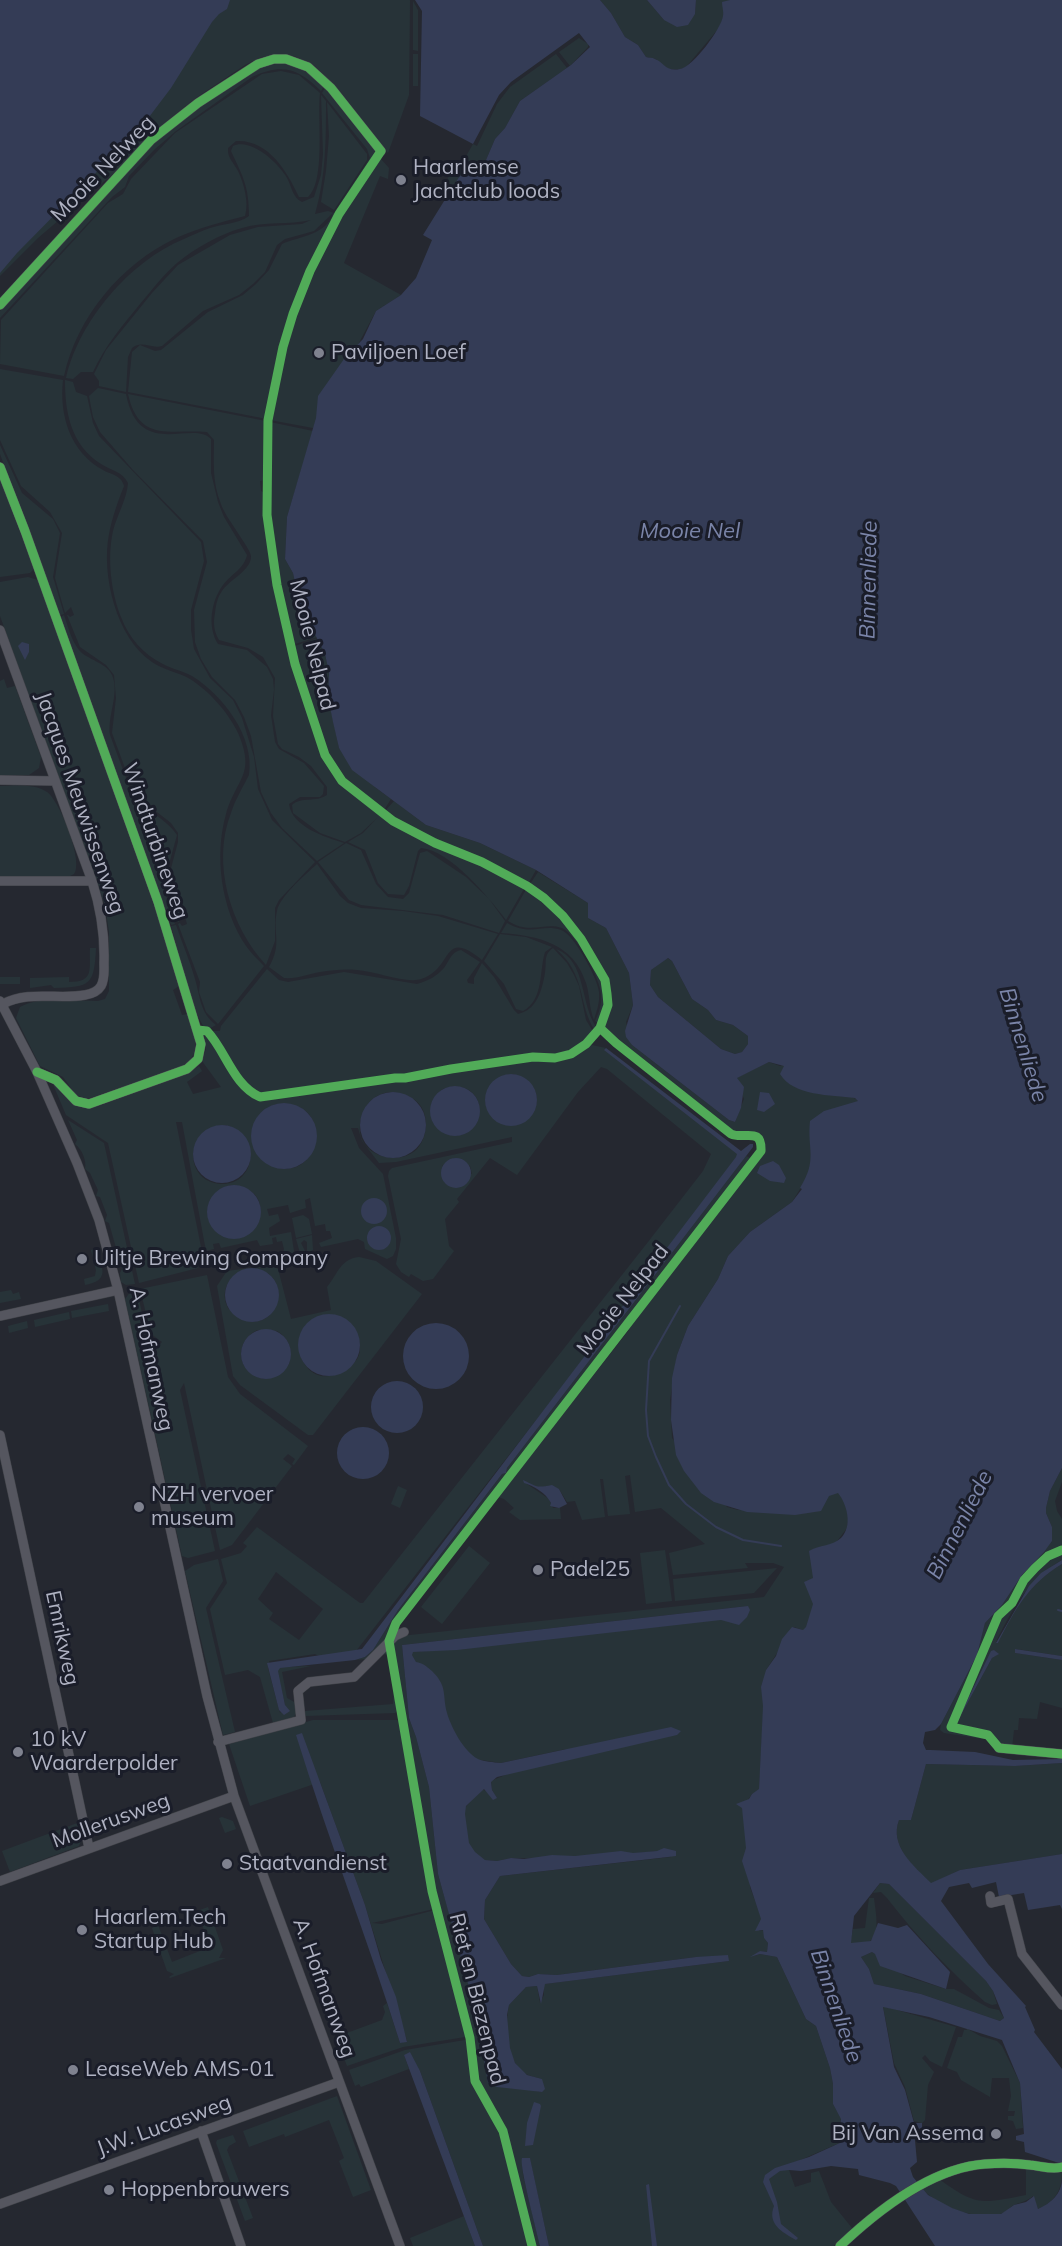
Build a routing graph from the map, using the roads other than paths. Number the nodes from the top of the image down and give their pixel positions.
1 (381, 151) dead end
2 (0, 305) edge
3 (0, 467) edge
4 (0, 630) edge
5 (0, 780) edge
6 (55, 781) junction
7 (0, 881) edge
8 (92, 881) junction
9 (2, 1002) edge
10 (37, 1072) junction
11 (118, 1290) junction
12 (0, 1316) edge
13 (0, 1435) edge
14 (404, 1632) dead end
15 (218, 1742) junction
16 (999, 1748) dead end
17 (1062, 1754) edge
18 (234, 1796) junction
19 (89, 1848) junction
20 (0, 1881) edge
21 (990, 1896) dead end
22 (1062, 2005) edge
23 (339, 2082) junction
24 (201, 2131) junction
25 (1060, 2167) edge
26 (0, 2204) edge
27 (237, 2245) edge
28 (399, 2246) edge
29 (840, 2246) edge

1 - 2 street, Mooie Nelweg
3 - 10 street, Windturbineweg
4 - 6 street, Jacques Meuwissenweg
5 - 6 street
6 - 8 street, Jacques Meuwissenweg
7 - 8 street
8 - 9 street, Jacques Meuwissenweg
9 - 10 street, A. Hofmanweg
10 - 11 street, A. Hofmanweg
11 - 12 street
11 - 15 street, A. Hofmanweg
13 - 19 street, Emrikweg
14 - 15 street
15 - 18 street, A. Hofmanweg
16 - 17 street
18 - 19 street, Mollerusweg
18 - 23 street, A. Hofmanweg
19 - 20 street, Mollerusweg
21 - 22 street
23 - 24 street, J.W. Lucasweg
23 - 28 street, A. Hofmanweg
24 - 26 street, J.W. Lucasweg
24 - 27 street
25 - 29 street

